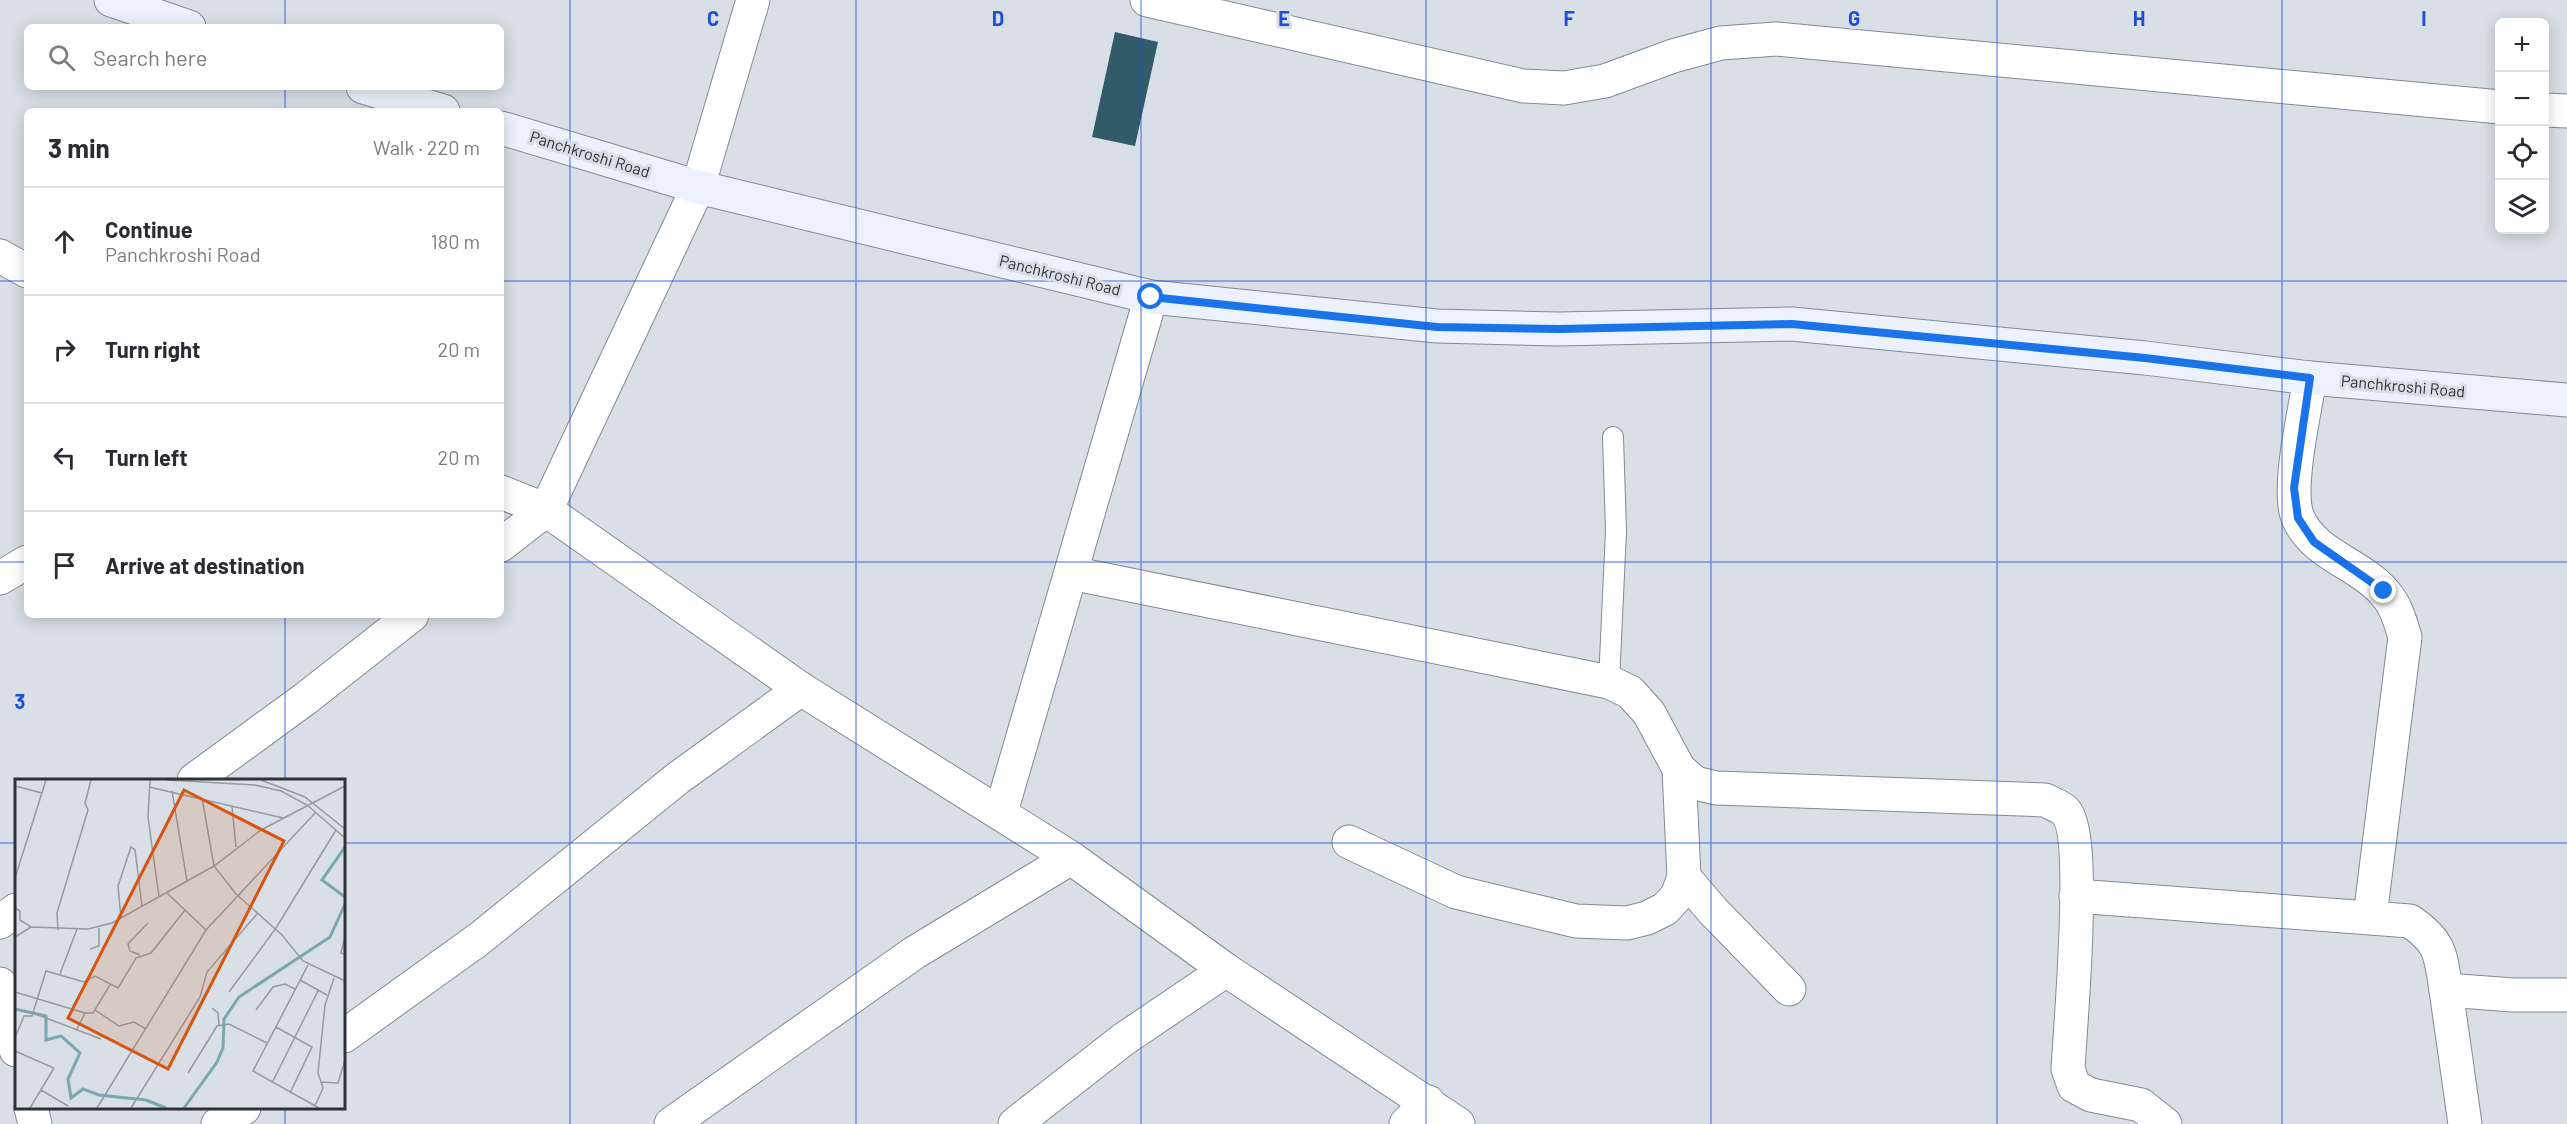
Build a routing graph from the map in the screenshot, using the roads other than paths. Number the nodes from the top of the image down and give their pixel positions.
1 (111, 0) edge
2 (753, 0) edge
3 (1147, 0) edge
4 (180, 24) edge
5 (373, 90) edge
6 (2495, 107) edge
7 (433, 108) edge
8 (2549, 110) edge
9 (2567, 111) edge
10 (504, 129) edge
11 (698, 187) junction
12 (0, 256) edge
13 (24, 269) edge
14 (1151, 297) junction
15 (2310, 378) junction
16 (2567, 400) edge
17 (1613, 436) dead end
18 (504, 493) edge
19 (546, 510) junction
20 (504, 543) edge
21 (24, 564) edge
22 (1071, 573) junction
23 (0, 578) edge
24 (408, 618) edge
25 (1609, 681) junction
26 (801, 689) junction
27 (1679, 769) junction
28 (195, 779) edge
29 (1001, 812) junction
30 (1349, 842) dead end
31 (1071, 858) junction
32 (1684, 877) junction
33 (2076, 896) junction
34 (15, 911) edge
35 (2370, 917) junction
36 (0, 922) edge
37 (1226, 970) junction
38 (0, 984) edge
39 (1789, 989) dead end
40 (2446, 990) junction
41 (2567, 995) edge
42 (345, 1035) edge
43 (15, 1046) edge
44 (31, 1109) edge
45 (241, 1109) edge
46 (1417, 1113) edge
47 (35, 1124) edge
48 (218, 1124) edge
49 (671, 1124) edge
50 (1015, 1124) edge
51 (1458, 1124) edge
52 (2165, 1124) edge
53 (2465, 1124) edge

1 - 4 street
2 - 11 street
3 - 6 street
5 - 7 street
8 - 9 street
10 - 11 street, Panchkroshi Road
11 - 14 street, Panchkroshi Road
11 - 19 street
12 - 13 street
14 - 15 street, Panchkroshi Road
14 - 22 street
15 - 16 street, Panchkroshi Road
15 - 35 street
17 - 25 lane
18 - 19 street
19 - 20 street
19 - 26 street
21 - 23 street
22 - 25 street
22 - 29 street
24 - 28 street
25 - 27 street
26 - 29 street
26 - 42 street
27 - 32 street
27 - 33 street
29 - 31 street
30 - 32 street
31 - 37 street
31 - 49 street
32 - 39 street
33 - 35 street
33 - 52 street
34 - 36 street
35 - 40 street
37 - 46 street
37 - 50 street
38 - 43 street
40 - 41 street
40 - 53 street
44 - 47 street
45 - 48 street
46 - 51 street

